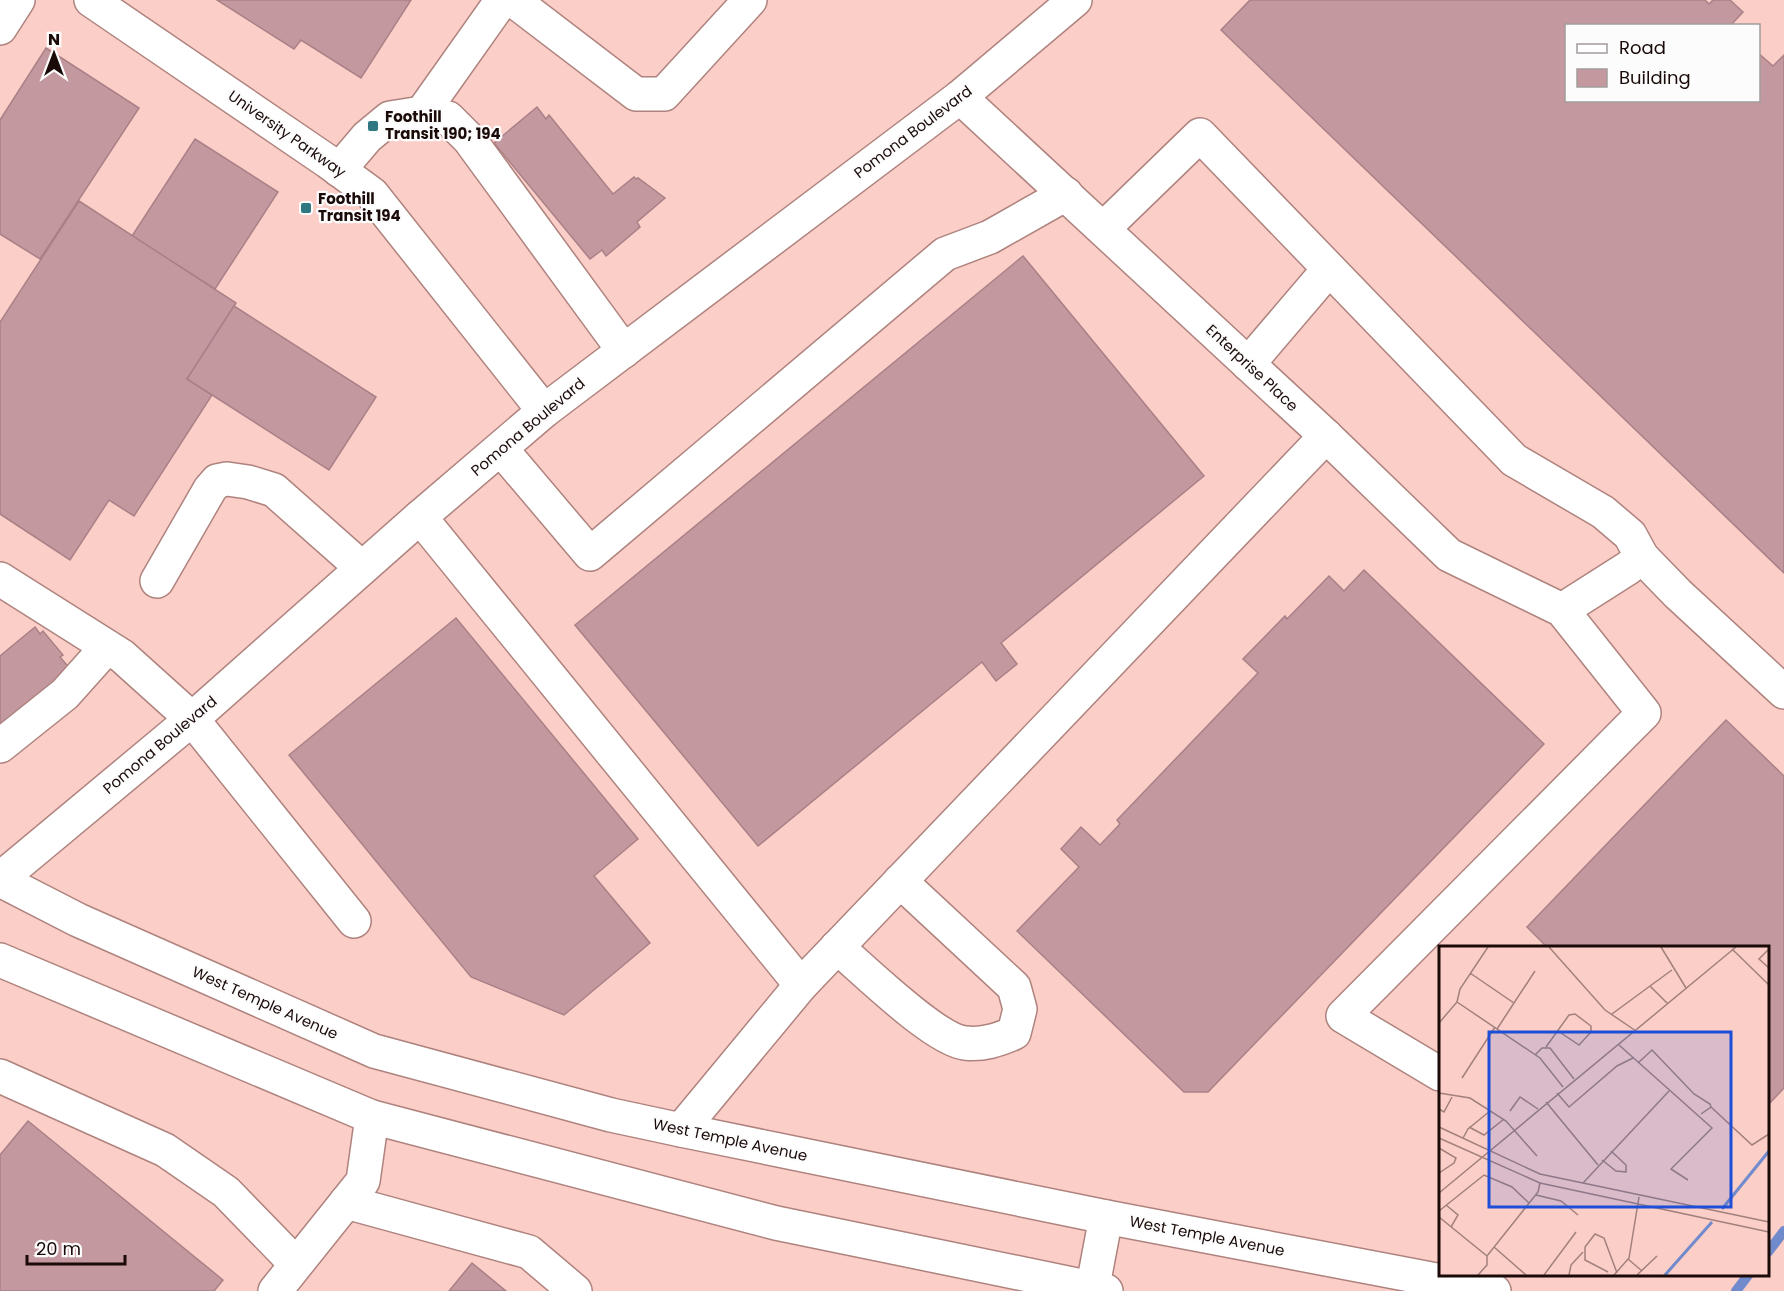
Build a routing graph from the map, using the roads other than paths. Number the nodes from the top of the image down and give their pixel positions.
1 (18, 0) edge
2 (91, 0) edge
3 (502, 0) edge
4 (513, 0) edge
5 (750, 0) edge
6 (1075, 0) edge
7 (0, 27) edge
8 (960, 97) junction
9 (422, 113) junction
10 (339, 170) junction
11 (1066, 194) junction
12 (1103, 229) junction
13 (1329, 269) junction
14 (624, 351) junction
15 (1248, 364) junction
16 (544, 411) junction
17 (1326, 436) junction
18 (501, 449) junction
19 (420, 517) junction
20 (1642, 557) junction
21 (362, 568) junction
22 (1, 581) edge
23 (157, 581) dead end
24 (1563, 610) junction
25 (107, 647) junction
26 (1784, 692) edge
27 (192, 719) junction
28 (0, 746) edge
29 (0, 880) edge
30 (900, 881) junction
31 (354, 921) dead end
32 (837, 947) junction
33 (0, 960) edge
34 (801, 985) junction
35 (1439, 1073) edge
36 (0, 1076) edge
37 (372, 1117) junction
38 (681, 1130) junction
39 (346, 1202) junction
40 (1106, 1217) junction
41 (296, 1264) junction
42 (1097, 1290) edge
43 (274, 1291) edge
44 (575, 1291) edge
45 (1494, 1291) edge

1 - 7 street
2 - 10 street, University Parkway
3 - 9 street
4 - 5 street
6 - 8 street, Pomona Boulevard
8 - 11 street, Enterprise Place
8 - 14 street, Pomona Boulevard
9 - 10 street
9 - 14 street
10 - 16 street, University Parkway
11 - 12 street, Enterprise Place
11 - 18 street
12 - 13 street
12 - 15 street, Enterprise Place
13 - 15 street
13 - 20 street
14 - 16 street, Pomona Boulevard
15 - 17 street, Enterprise Place
16 - 18 street, Pomona Boulevard
17 - 24 street, Enterprise Place
17 - 30 street
18 - 19 street, Pomona Boulevard
19 - 21 street, Pomona Boulevard
19 - 34 street
20 - 24 street
20 - 26 street
21 - 23 street
21 - 27 street, Pomona Boulevard
22 - 25 street
24 - 35 street
25 - 27 street
25 - 28 street
27 - 29 street, Pomona Boulevard
27 - 31 street
29 - 38 street, West Temple Avenue
30 - 32 street
30 - 32 street
32 - 34 street
33 - 37 street
34 - 38 street
36 - 41 street
37 - 39 street
37 - 42 street
38 - 40 street, West Temple Avenue
39 - 41 street
39 - 44 street
40 - 42 street
40 - 45 street, West Temple Avenue
41 - 43 street

